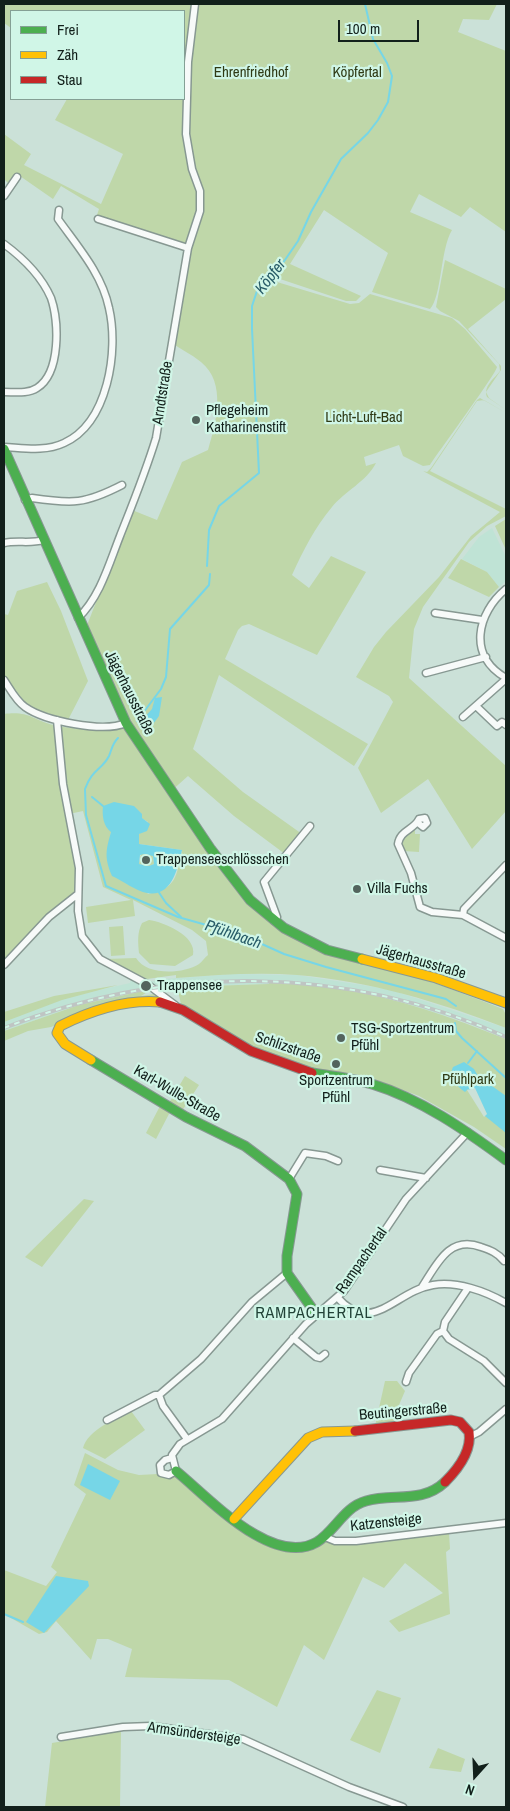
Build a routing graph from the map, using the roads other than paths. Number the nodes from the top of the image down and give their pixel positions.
1 (196, 4) edge
2 (17, 177) dead end
3 (4, 196) edge
4 (60, 210) dead end
5 (98, 219) dead end
6 (4, 244) edge
7 (188, 248) junction
8 (4, 392) edge
9 (4, 448) edge
10 (122, 485) dead end
11 (25, 500) junction
12 (43, 540) junction
13 (4, 543) edge
14 (506, 589) edge
15 (435, 613) dead end
16 (78, 618) junction
17 (482, 620) junction
18 (486, 657) junction
19 (426, 673) dead end
20 (506, 678) edge
21 (4, 680) edge
22 (476, 706) junction
23 (463, 717) dead end
24 (58, 720) junction
25 (505, 721) edge
26 (126, 723) junction
27 (418, 823) dead end
28 (310, 826) dead end
29 (506, 865) edge
30 (78, 894) junction
31 (463, 915) junction
32 (274, 921) junction
33 (506, 938) edge
34 (4, 965) edge
35 (506, 1003) edge
36 (176, 1006) junction
37 (57, 1029) joint
38 (468, 1132) junction
39 (506, 1160) edge
40 (338, 1161) dead end
41 (380, 1170) dead end
42 (426, 1178) junction
43 (289, 1179) junction
44 (504, 1261) dead end
45 (287, 1273) junction
46 (422, 1287) junction
47 (468, 1288) junction
48 (338, 1297) junction
49 (506, 1303) edge
50 (316, 1314) junction
51 (443, 1330) junction
52 (293, 1338) junction
53 (325, 1354) dead end
54 (406, 1382) dead end
55 (506, 1383) edge
56 (159, 1395) junction
57 (506, 1409) edge
58 (107, 1420) dead end
59 (471, 1436) junction
60 (187, 1439) junction
61 (172, 1458) junction
62 (176, 1471) junction
63 (234, 1519) junction
64 (506, 1523) edge
65 (326, 1537) junction
66 (61, 1737) dead end
67 (403, 1807) edge

1 - 7 street, Arndtstraße
2 - 3 street
4 - 9 street
5 - 7 street
6 - 8 street
7 - 16 street, Arndtstraße
9 - 11 street, Jägerhausstraße
10 - 11 street
11 - 12 street, Jägerhausstraße
12 - 13 street
12 - 16 street, Jägerhausstraße
14 - 17 street
15 - 17 street
16 - 26 street, Jägerhausstraße
17 - 18 street
18 - 19 street
18 - 20 street
20 - 22 street
21 - 24 street
22 - 23 street
22 - 25 street
24 - 26 street
24 - 30 street
26 - 32 street, Jägerhausstraße
27 - 31 street
28 - 32 street
29 - 31 street
30 - 34 street
30 - 36 street
31 - 33 street
32 - 35 street, Jägerhausstraße
36 - 37 street, Schlizstraße
36 - 38 street, Schlizstraße
37 - 43 street, Karl-Wulle-Straße
38 - 39 street, Schlizstraße
38 - 42 street, Rampachertal
40 - 43 street
41 - 42 street
42 - 48 street, Rampachertal
43 - 45 street
44 - 46 street
45 - 50 street
45 - 56 street
46 - 47 street
46 - 48 street
47 - 49 street
47 - 51 street
48 - 50 street, Rampachertal
50 - 52 street, Rampachertal
51 - 54 street
51 - 55 street
52 - 53 street
52 - 60 street, Rampachertal
56 - 58 street
56 - 60 street
57 - 59 street
59 - 63 street, Beutingerstraße
59 - 65 street
60 - 61 street, Rampachertal
61 - 62 street
61 - 62 street, Rampachertal
62 - 63 street
63 - 65 street
64 - 65 street, Katzensteige
66 - 67 street, Armsündersteige

